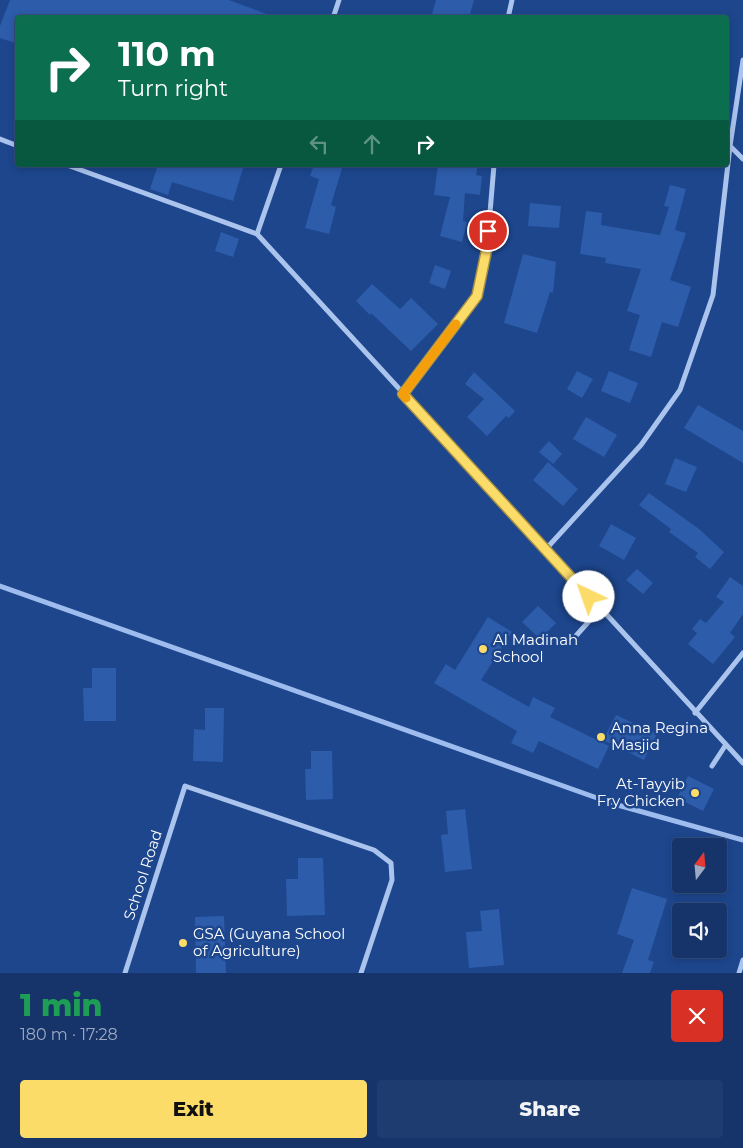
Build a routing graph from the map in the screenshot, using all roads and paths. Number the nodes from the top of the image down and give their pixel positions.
1 (339, 0) edge
2 (512, 0) edge
3 (334, 15) edge
4 (509, 15) edge
5 (743, 60) edge
6 (0, 139) edge
7 (15, 145) edge
8 (730, 146) junction
9 (729, 155) edge
10 (743, 159) edge
11 (73, 167) edge
12 (280, 167) edge
13 (494, 167) edge
14 (728, 167) edge
15 (257, 234) junction
16 (403, 394) junction
17 (546, 549) junction
18 (600, 609) junction
19 (574, 638) dead end
20 (743, 653) edge
21 (695, 713) junction
22 (725, 746) junction
23 (743, 764) edge
24 (712, 766) dead end
25 (743, 960) edge
26 (125, 973) edge
27 (361, 973) edge
28 (739, 973) edge

1 - 3 street
2 - 4 street
5 - 8 street
6 - 7 street
8 - 9 street
8 - 10 street
11 - 15 street
12 - 15 street
13 - 16 street
14 - 17 street
15 - 16 street
16 - 17 street
17 - 18 street
18 - 19 street
18 - 21 street
20 - 21 street
21 - 22 street
22 - 23 street
22 - 24 street
25 - 28 street
26 - 27 street, School Road

